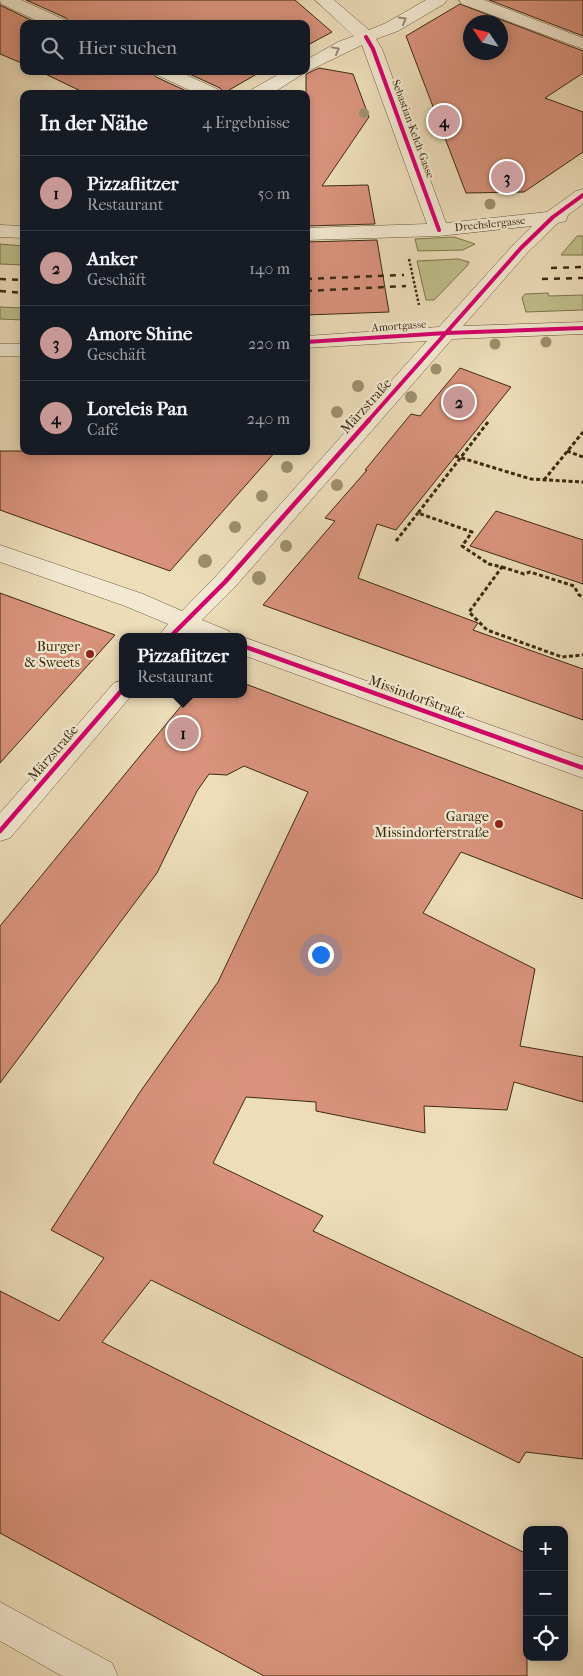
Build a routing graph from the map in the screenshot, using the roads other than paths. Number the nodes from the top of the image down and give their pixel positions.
1 (7, 0) edge
2 (324, 0) edge
3 (438, 0) edge
4 (468, 0) edge
5 (50, 20) edge
6 (366, 37) junction
7 (583, 44) edge
8 (310, 65) edge
9 (172, 75) edge
10 (291, 75) edge
11 (204, 90) edge
12 (264, 90) edge
13 (583, 195) edge
14 (583, 216) edge
15 (553, 217) junction
16 (439, 230) junction
17 (0, 231) edge
18 (20, 232) edge
19 (310, 234) edge
20 (583, 328) edge
21 (436, 334) junction
22 (310, 342) edge
23 (0, 350) edge
24 (20, 350) edge
25 (0, 553) edge
26 (177, 629) edge
27 (198, 633) edge
28 (247, 647) edge
29 (119, 694) edge
30 (583, 768) edge
31 (0, 831) edge
32 (0, 1621) edge
33 (99, 1676) edge

1 - 5 street
2 - 6 street, Sebastian-Kelch-Gasse
6 -> 3 street
4 - 7 street
8 -> 6 street
6 - 16 street, Sebastian-Kelch-Gasse
9 - 11 street
10 - 12 street
13 - 15 street, Märzstraße
14 - 15 street, Drechslergasse
15 - 16 street, Drechslergasse
15 - 21 street, Märzstraße
16 - 19 street, Drechslergasse
17 - 18 street
20 - 21 street, Amortgasse
21 - 22 street, Amortgasse
21 - 26 street, Märzstraße
23 - 24 street
25 - 26 street
26 - 27 street
28 - 30 street, Missindorfstraße
29 - 31 street, Märzstraße
32 - 33 street

